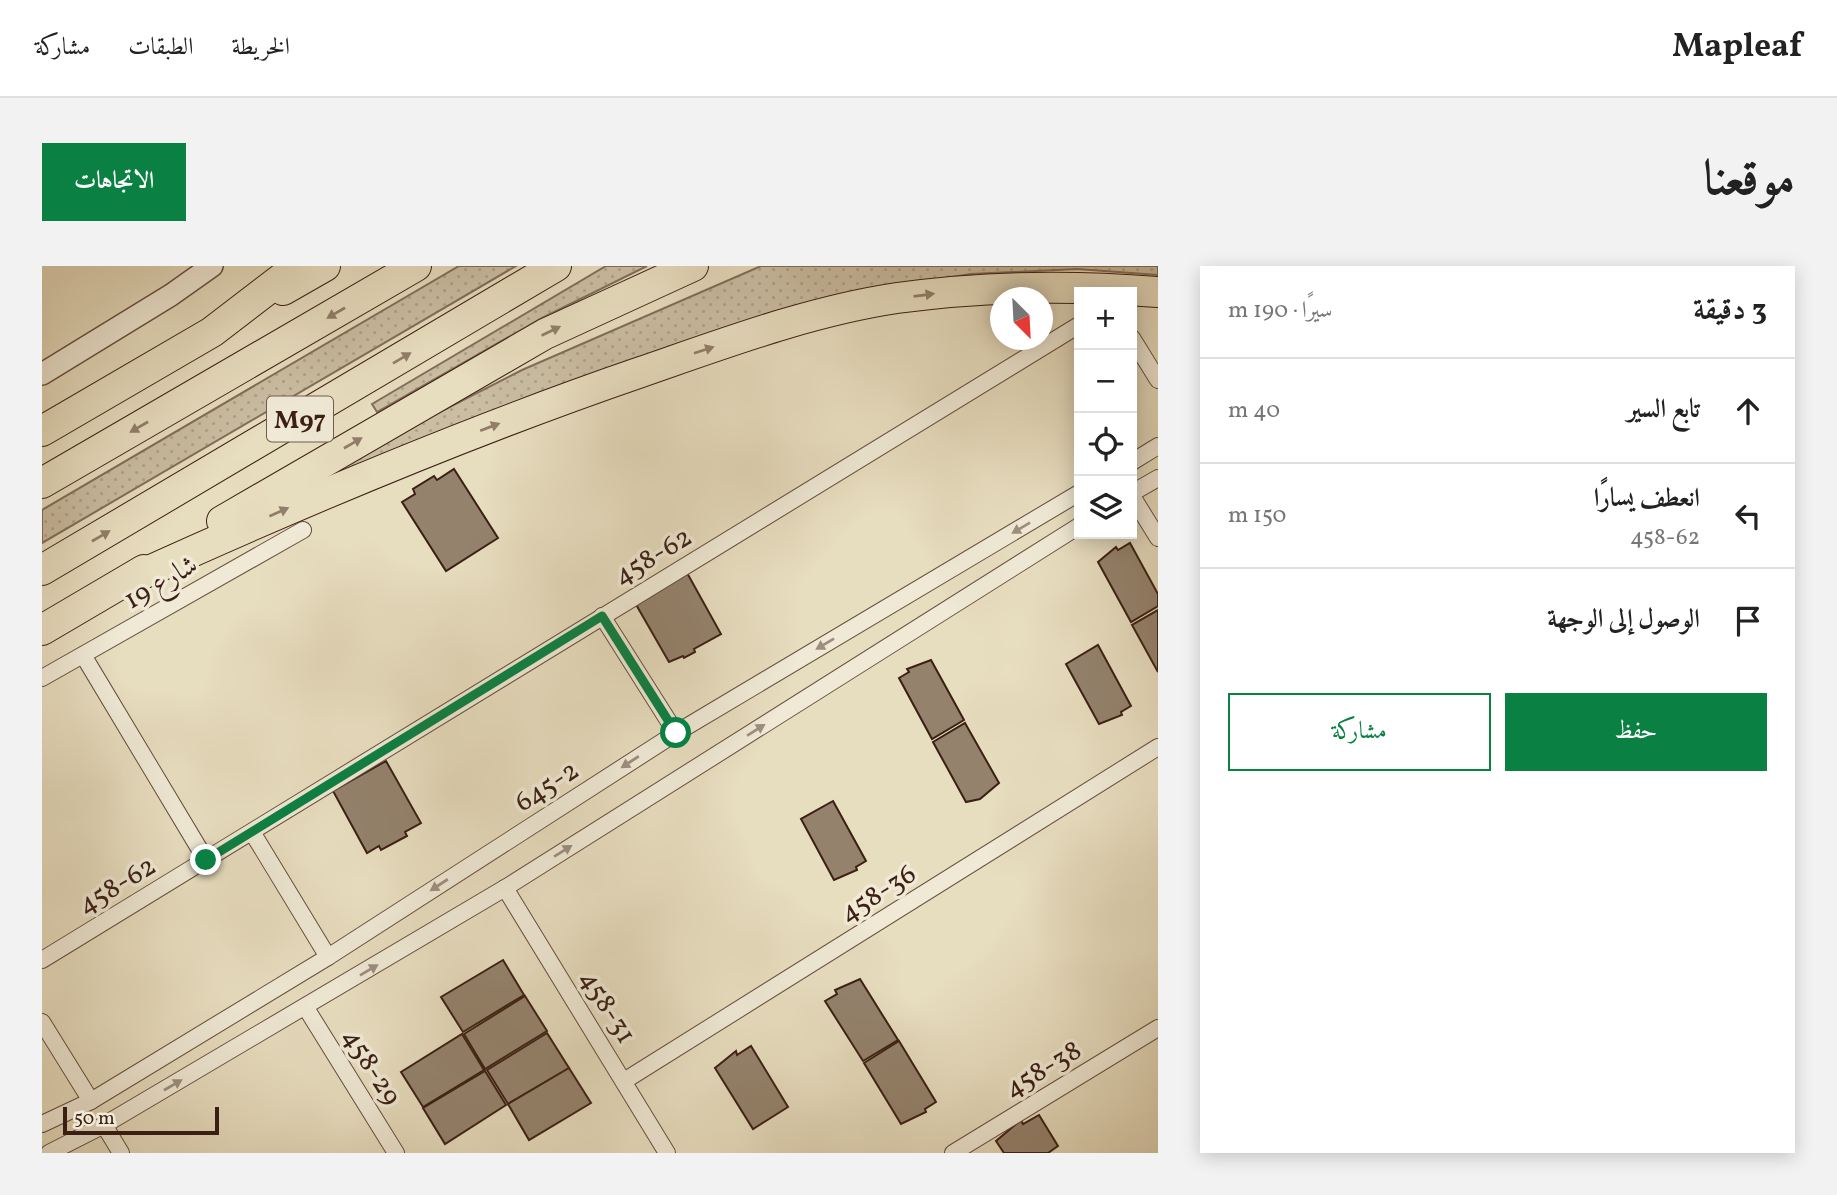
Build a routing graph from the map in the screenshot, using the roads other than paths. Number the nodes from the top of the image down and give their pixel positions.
1 (212, 266) edge
2 (298, 266) edge
3 (325, 266) edge
4 (416, 266) edge
5 (556, 266) edge
6 (692, 266) edge
7 (1158, 292) edge
8 (1074, 328) edge
9 (212, 332) junction
10 (1137, 346) edge
11 (42, 374) edge
12 (1158, 380) edge
13 (42, 431) edge
14 (1158, 446) edge
15 (1137, 459) edge
16 (1137, 465) edge
17 (1153, 481) edge
18 (42, 483) edge
19 (1137, 492) edge
20 (1074, 496) edge
21 (1137, 503) edge
22 (1074, 529) edge
23 (303, 530) dead end
24 (1158, 538) edge
25 (42, 570) edge
26 (127, 581) junction
27 (602, 616) junction
28 (42, 630) edge
29 (83, 655) junction
30 (42, 678) edge
31 (676, 733) junction
32 (1158, 747) edge
33 (252, 832) junction
34 (206, 860) junction
35 (505, 888) junction
36 (328, 957) junction
37 (42, 960) edge
38 (306, 1008) junction
39 (42, 1022) edge
40 (1158, 1028) edge
41 (624, 1081) junction
42 (91, 1101) junction
43 (42, 1124) edge
44 (104, 1125) junction
45 (959, 1152) edge
46 (49, 1153) edge
47 (121, 1153) edge
48 (396, 1153) edge
49 (667, 1153) edge

1 - 11 street
2 - 9 highway
3 - 9 highway
4 -> 18 highway, M97
25 -> 5 highway, M97
26 -> 6 highway
26 -> 7 highway
8 - 27 street, 458-62
9 - 13 highway
10 - 12 street
14 - 15 street
16 - 17 street
17 - 19 street
20 -> 31 street, 645-2
21 - 24 street
35 -> 22 street
23 - 29 street, شارع 19
26 - 28 highway
27 - 31 street
27 - 33 street, 458-62
29 - 30 street, شارع 19
29 - 34 street
31 -> 36 street, 645-2
32 - 41 street, 458-36
33 - 34 street, 458-62
33 - 36 street
34 - 37 street, 458-62
38 -> 35 street
35 - 41 street, 458-31
36 - 42 street, 645-2
44 -> 38 street
38 - 48 street, 458-29
39 - 42 street
40 - 45 street, 458-38
41 - 49 street, 458-31
42 - 43 street, 645-2
44 - 46 street
44 - 47 street

